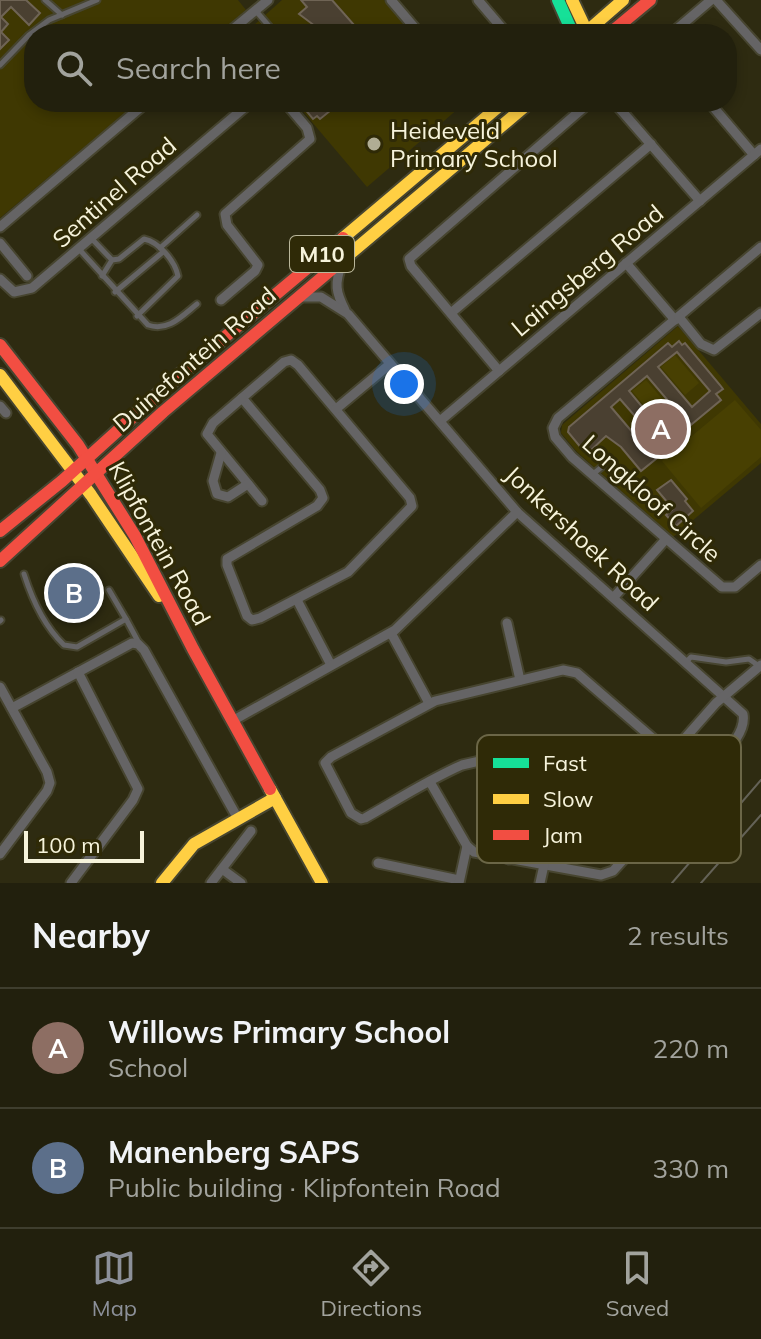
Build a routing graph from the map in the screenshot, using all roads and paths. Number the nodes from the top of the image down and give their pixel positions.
1 (45, 0) edge
2 (97, 0) edge
3 (268, 0) edge
4 (391, 0) edge
5 (478, 0) edge
6 (558, 0) edge
7 (572, 0) edge
8 (623, 0) edge
9 (650, 0) edge
10 (714, 0) edge
11 (88, 1) edge
12 (256, 10) junction
13 (63, 16) junction
14 (43, 24) edge
15 (239, 24) edge
16 (268, 24) edge
17 (411, 24) edge
18 (498, 24) edge
19 (569, 24) edge
20 (582, 24) edge
21 (596, 24) edge
22 (621, 24) edge
23 (684, 24) edge
24 (737, 24) edge
25 (737, 24) edge
26 (24, 42) edge
27 (761, 50) edge
28 (0, 65) edge
29 (135, 112) edge
30 (239, 112) edge
31 (293, 112) edge
32 (492, 112) edge
33 (518, 112) edge
34 (578, 112) edge
35 (624, 112) edge
36 (719, 112) edge
37 (651, 144) junction
38 (758, 152) edge
39 (700, 201) junction
40 (197, 215) dead end
41 (0, 227) edge
42 (91, 237) junction
43 (0, 243) edge
44 (761, 247) edge
45 (78, 248) junction
46 (161, 250) junction
47 (112, 260) junction
48 (343, 261) junction
49 (626, 263) junction
50 (27, 276) dead end
51 (102, 276) junction
52 (0, 279) edge
53 (115, 292) junction
54 (301, 297) junction
55 (221, 300) dead end
56 (197, 304) dead end
57 (451, 313) junction
58 (348, 314) junction
59 (137, 316) junction
60 (757, 316) edge
61 (677, 318) junction
62 (761, 328) edge
63 (0, 345) edge
64 (390, 364) junction
65 (499, 371) junction
66 (0, 375) edge
67 (242, 398) junction
68 (336, 409) junction
69 (440, 421) junction
70 (221, 453) junction
71 (86, 458) junction
72 (603, 466) dead end
73 (72, 472) junction
74 (96, 474) junction
75 (593, 475) junction
76 (248, 484) junction
77 (83, 485) junction
78 (262, 501) dead end
79 (517, 512) junction
80 (0, 531) edge
81 (666, 539) junction
82 (0, 561) edge
83 (761, 565) edge
84 (24, 574) dead end
85 (109, 590) dead end
86 (614, 597) junction
87 (297, 600) junction
88 (126, 619) junction
89 (507, 623) dead end
90 (391, 633) junction
91 (140, 645) junction
92 (193, 649) junction
93 (686, 662) junction
94 (331, 665) junction
95 (760, 665) edge
96 (78, 672) junction
97 (520, 680) junction
98 (0, 687) edge
99 (724, 696) junction
100 (429, 703) junction
101 (12, 708) junction
102 (234, 720) junction
103 (649, 735) edge
104 (688, 735) edge
105 (738, 735) edge
106 (477, 762) edge
107 (430, 782) junction
108 (275, 798) junction
109 (237, 817) junction
110 (251, 831) dead end
111 (467, 846) junction
112 (477, 853) edge
113 (0, 854) edge
114 (378, 863) dead end
115 (534, 863) edge
116 (620, 863) edge
117 (547, 865) junction
118 (222, 869) junction
119 (459, 882) edge
120 (71, 883) edge
121 (162, 883) edge
122 (211, 883) edge
123 (241, 883) edge
124 (322, 883) edge
125 (540, 883) edge

1 - 13 lane
2 - 11 lane
3 - 12 street
4 - 17 street
5 - 18 street
6 - 19 main road
7 - 20 main road
8 - 21 main road
9 - 22 main road
10 - 23 street
10 - 24 street
11 - 13 lane
12 - 15 street
12 - 16 lane
13 - 14 lane
25 - 27 street
26 - 28 lane
29 - 41 street
30 - 42 street, Sentinel Road
31 - 55 street
32 - 71 main road, Duinefontein Road / M10
33 - 48 main road, Duinefontein Road / M10
34 - 57 street
35 - 37 street
36 - 38 street
37 - 39 street
37 - 57 street
38 - 39 street, Laingsberg Road
39 - 49 street, Laingsberg Road
40 - 46 lane
42 - 45 street, Sentinel Road
42 - 47 lane
43 - 50 street
44 - 61 street, Longkloof Circle
45 - 51 lane
45 - 52 street, Sentinel Road
46 - 47 lane
46 - 53 lane
46 - 59 lane
47 - 51 lane
48 - 54 main road, Duinefontein Road / M10
48 - 58 street, Jonkershoek Road
49 - 61 street
49 - 65 street, Laingsberg Road
51 - 53 lane
53 - 59 lane
54 - 58 street, Jonkershoek Road
54 - 74 main road, Duinefontein Road / M10
56 - 59 lane
57 - 65 street
58 - 64 street, Jonkershoek Road
60 - 61 street
60 - 62 street
61 - 75 street, Longkloof Circle
63 - 71 main road, Klipfontein Road
64 - 68 street
64 - 69 street, Jonkershoek Road
65 - 69 street, Laingsberg Road
66 - 73 main road, Klipfontein Road
67 - 68 street
67 - 70 street
67 - 87 street
68 - 87 street
69 - 79 street, Jonkershoek Road
70 - 76 street
70 - 76 street
71 - 73 main road, Duinefontein Road / M10
71 - 74 main road, Klipfontein Road
72 - 75 lane
73 - 77 main road, Klipfontein Road
73 - 80 main road, Duinefontein Road / M10
74 - 77 main road, Duinefontein Road / M10
74 - 92 main road, Klipfontein Road
75 - 81 street, Longkloof Circle
76 - 78 street
77 - 82 main road, Duinefontein Road / M10
77 - 92 main road, Klipfontein Road
79 - 86 street, Jonkershoek Road
79 - 90 street
81 - 83 street, Longkloof Circle
81 - 86 street
84 - 88 lane
85 - 88 lane
86 - 93 street, Jonkershoek Road
87 - 94 street
88 - 91 lane
89 - 97 street
90 - 94 street
90 - 100 street
91 - 96 street
91 - 109 street
92 - 102 main road, Klipfontein Road
93 - 95 lane
93 - 99 street, Jonkershoek Road
94 - 102 street
95 - 99 street
96 - 101 street
96 - 120 street
97 - 100 street
97 - 103 street
98 - 101 street
99 - 104 street
99 - 105 street, Jonkershoek Road
100 - 107 street
101 - 113 street
102 - 108 main road, Klipfontein Road
106 - 107 street
107 - 111 street
108 - 109 main road
108 - 124 main road, Klipfontein Road
109 - 121 main road
110 - 118 street
111 - 112 street
111 - 119 street
114 - 119 street
115 - 117 street
116 - 117 street
117 - 125 street
118 - 122 street
118 - 123 street

